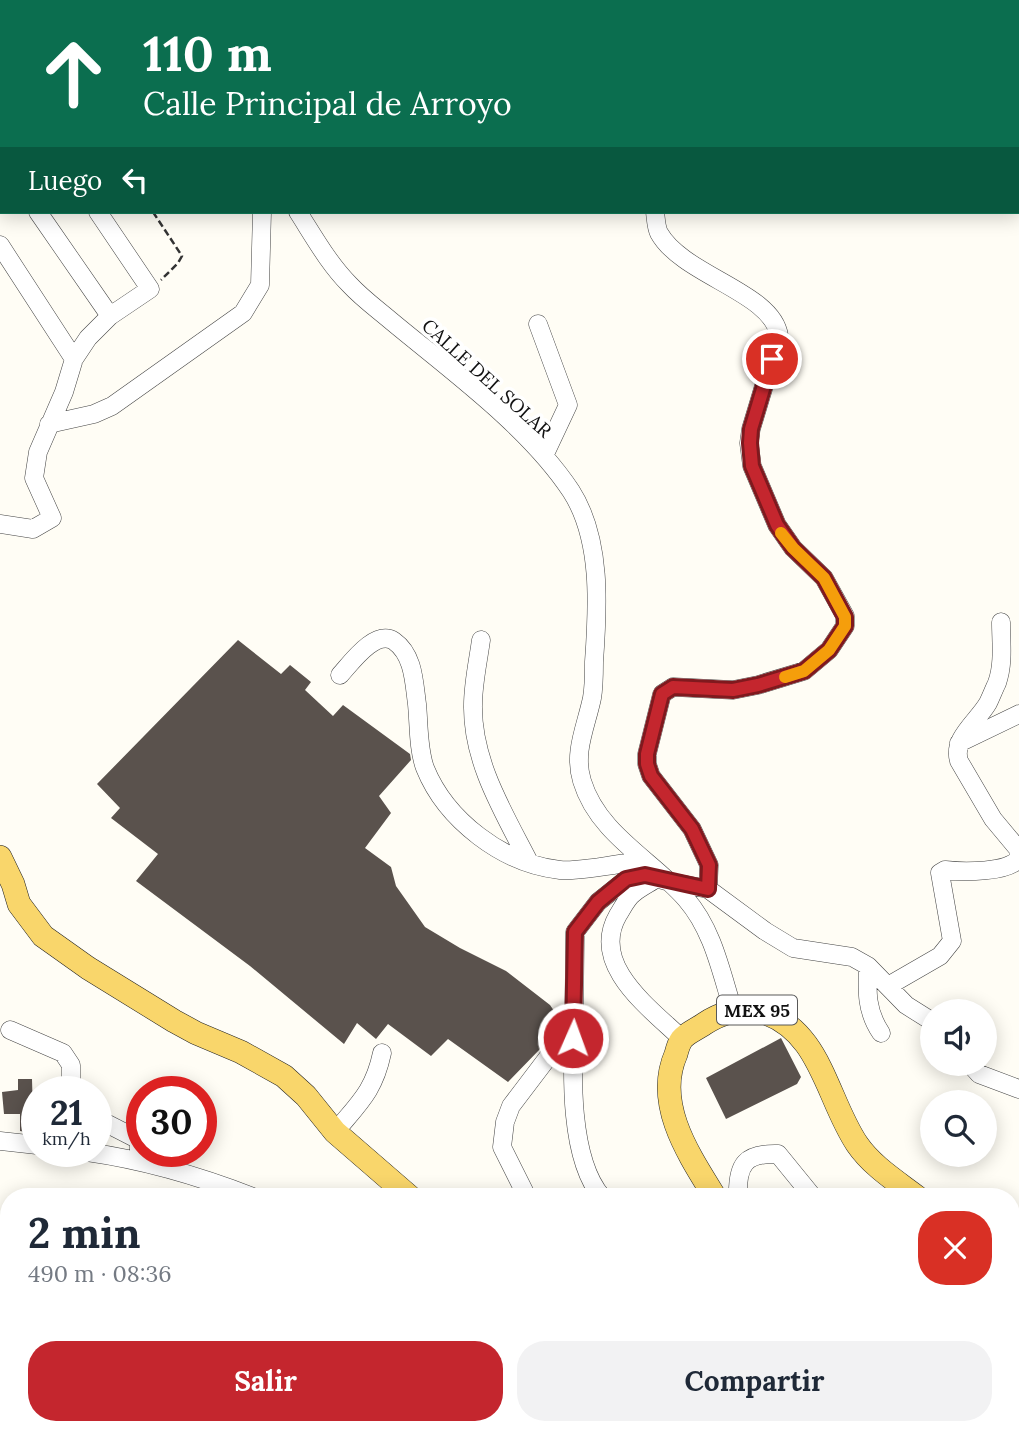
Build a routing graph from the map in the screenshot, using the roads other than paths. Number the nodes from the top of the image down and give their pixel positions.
1 (39, 214) edge
2 (99, 214) edge
3 (262, 214) edge
4 (299, 214) edge
5 (655, 214) edge
6 (0, 245) edge
7 (110, 316) junction
8 (538, 324) dead end
9 (74, 359) junction
10 (49, 424) junction
11 (544, 456) junction
12 (0, 524) edge
13 (1001, 622) dead end
14 (481, 640) dead end
15 (340, 676) dead end
16 (1019, 714) edge
17 (959, 744) junction
18 (1019, 856) edge
19 (0, 857) edge
20 (644, 860) junction
21 (529, 862) junction
22 (664, 880) junction
23 (708, 889) junction
24 (867, 966) junction
25 (888, 986) junction
26 (733, 1010) junction
27 (920, 1013) edge
28 (573, 1023) junction
29 (9, 1030) dead end
30 (881, 1033) dead end
31 (682, 1039) junction
32 (382, 1053) dead end
33 (71, 1076) edge
34 (984, 1076) edge
35 (1019, 1089) edge
36 (335, 1132) junction
37 (0, 1141) edge
38 (21, 1143) edge
39 (162, 1167) edge
40 (222, 1188) edge
41 (400, 1188) edge
42 (522, 1188) edge
43 (597, 1188) edge
44 (709, 1188) edge
45 (738, 1188) edge
46 (806, 1188) edge
47 (905, 1188) edge

1 - 7 street
2 - 7 street
3 - 10 street
4 - 11 street, CALLE DEL SOLAR
5 - 23 street
6 - 9 street
7 - 9 street
8 - 11 street
9 - 10 street
10 - 12 street
11 - 20 street, CALLE DEL SOLAR
13 - 17 street
14 - 21 street
15 - 21 street
16 - 17 street
17 - 18 street
18 - 25 street
19 - 36 main road
20 - 21 street
20 - 22 street, CALLE DEL SOLAR
22 - 23 street
22 - 26 street, CALLE DEL SOLAR
22 - 28 street
22 - 31 street
23 - 24 street
24 - 25 street
24 - 30 street
25 - 27 street
26 - 31 main road, MEX 95
26 - 47 main road, MEX 95
28 - 42 street
28 - 43 street
29 - 33 street
31 - 44 main road
32 - 36 street
34 - 35 street
36 - 41 main road
37 - 38 street
39 - 40 street
45 - 46 street

